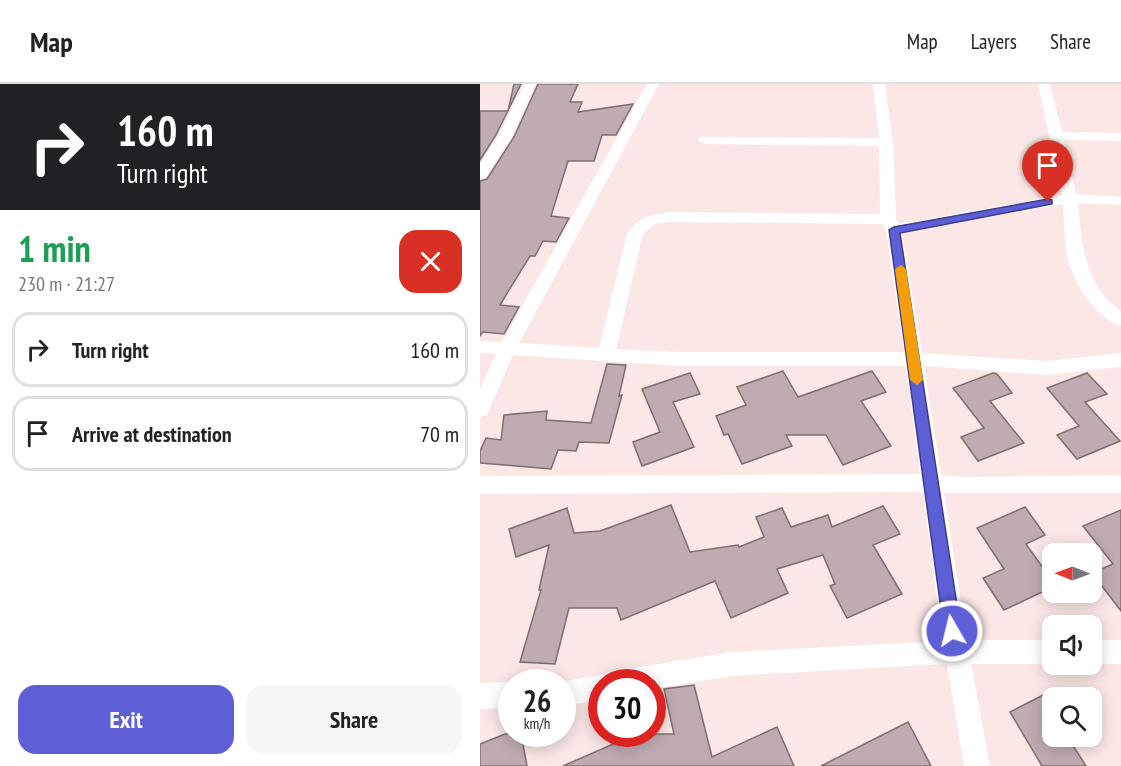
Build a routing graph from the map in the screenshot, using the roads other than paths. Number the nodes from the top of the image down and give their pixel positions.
1 (530, 84) edge
2 (653, 84) edge
3 (879, 84) edge
4 (1044, 84) edge
5 (1057, 136) junction
6 (1121, 136) edge
7 (705, 140) dead end
8 (886, 142) junction
9 (480, 175) edge
10 (1070, 198) junction
11 (1121, 201) edge
12 (891, 225) junction
13 (1121, 320) edge
14 (480, 347) edge
15 (507, 349) junction
16 (606, 354) junction
17 (913, 359) junction
18 (1121, 360) edge
19 (480, 411) edge
20 (932, 483) junction
21 (1121, 484) edge
22 (480, 485) edge
23 (955, 652) junction
24 (1042, 652) edge
25 (1102, 652) edge
26 (1121, 652) edge
27 (666, 675) edge
28 (498, 695) edge
29 (480, 696) edge
30 (977, 766) edge

1 - 9 street
2 - 15 street
3 - 8 street
4 - 5 street
5 - 6 street
5 - 10 street
7 - 8 street
8 - 12 street
10 - 11 street
10 - 12 street
10 - 13 street
12 - 16 street
12 - 17 street
14 - 15 street
15 - 16 street
15 - 19 street
16 - 17 street
17 - 18 street
17 - 20 street
20 - 21 street
20 - 22 street
20 - 23 street
23 - 24 street
23 - 27 street
23 - 30 street
25 - 26 street
28 - 29 street

